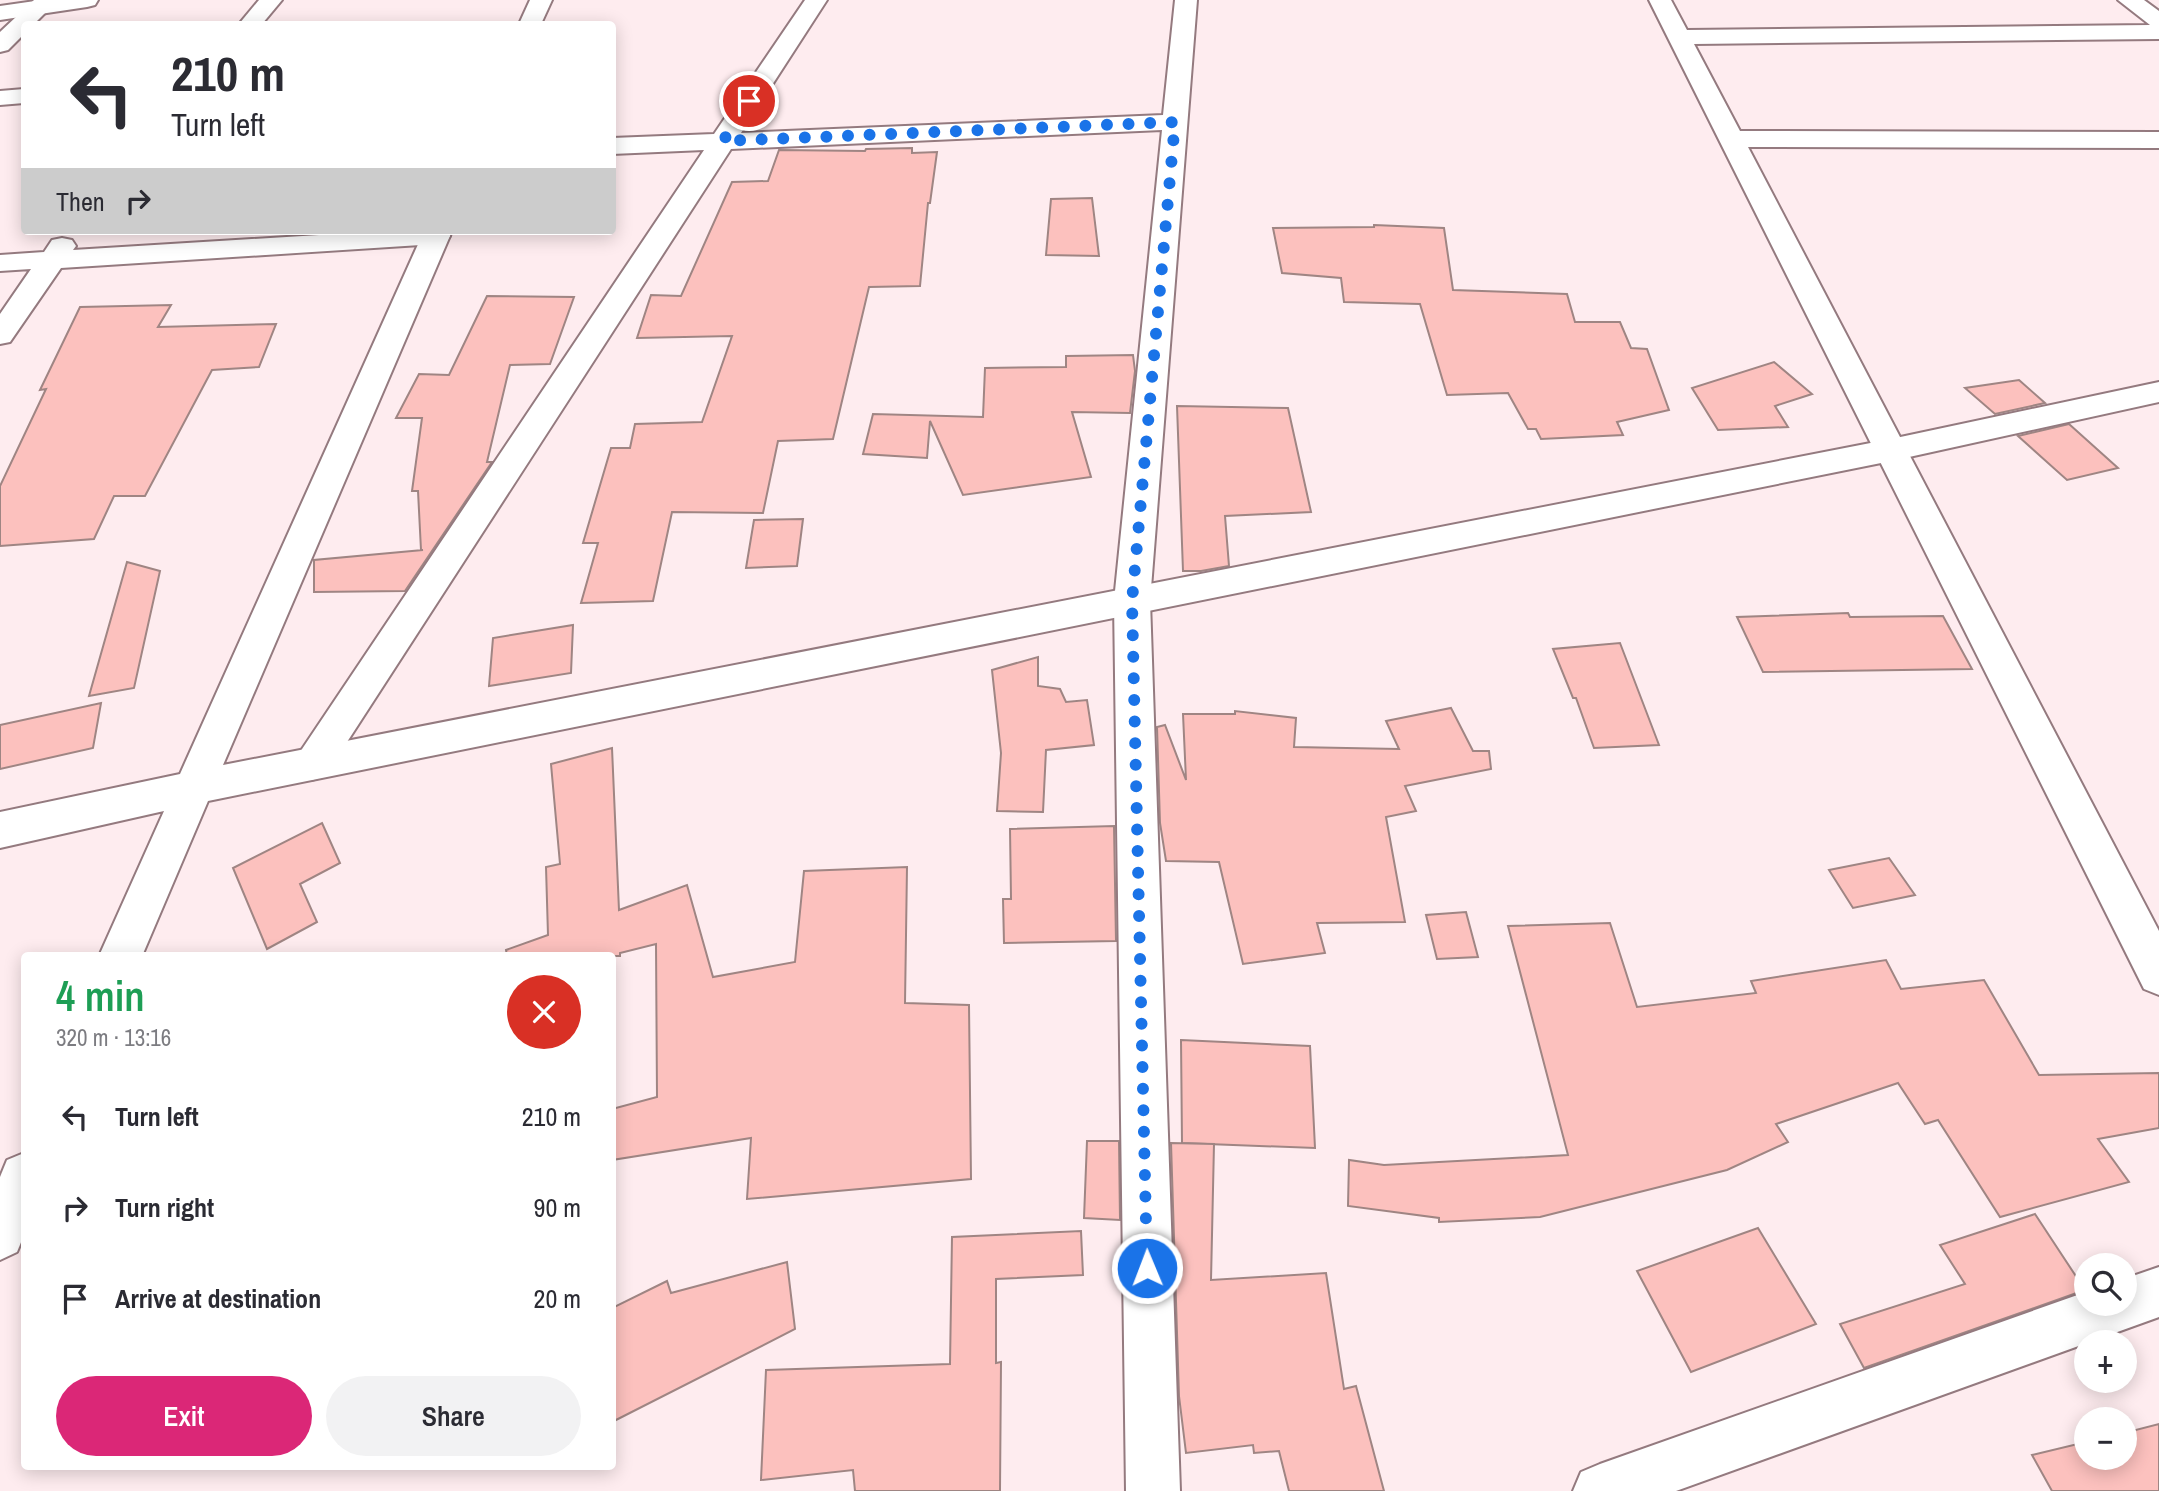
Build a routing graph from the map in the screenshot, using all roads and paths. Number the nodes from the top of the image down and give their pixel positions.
1 (87, 0) edge
2 (271, 0) edge
3 (541, 0) edge
4 (816, 0) edge
5 (1186, 0) edge
6 (1661, 0) edge
7 (2132, 2) edge
8 (2159, 2) edge
9 (44, 3) edge
10 (0, 13) edge
11 (25, 21) edge
12 (253, 21) edge
13 (531, 21) edge
14 (2159, 21) edge
15 (21, 25) edge
16 (2159, 32) edge
17 (1679, 37) junction
18 (0, 45) edge
19 (21, 96) edge
20 (0, 99) edge
21 (1175, 122) junction
22 (1731, 139) junction
23 (2159, 140) edge
24 (723, 141) junction
25 (616, 146) edge
26 (72, 235) edge
27 (407, 235) edge
28 (436, 235) edge
29 (53, 259) junction
30 (0, 263) edge
31 (0, 335) edge
32 (2159, 392) edge
33 (1891, 450) junction
34 (1132, 601) junction
35 (311, 764) junction
36 (191, 788) junction
37 (0, 830) edge
38 (122, 952) edge
39 (2159, 975) edge
40 (21, 1184) edge
41 (0, 1234) edge
42 (2159, 1292) edge
43 (1153, 1491) edge
44 (1600, 1491) edge

1 - 9 street
2 - 12 street
3 - 13 street
4 - 24 street
5 - 21 street
6 - 17 street
7 - 8 street
7 - 14 street
9 - 10 street
9 - 11 street
15 - 18 street
16 - 17 street
17 - 22 street
19 - 20 street
21 - 24 street
21 - 34 street
22 - 23 street
22 - 33 street
24 - 25 street
24 - 35 street
26 - 29 street
27 - 29 street
28 - 36 street
29 - 30 street
29 - 31 street
32 - 33 street
33 - 34 street
33 - 39 street
34 - 35 street
34 - 43 street
35 - 36 street
36 - 37 street
36 - 38 street
40 - 41 street
42 - 44 street

